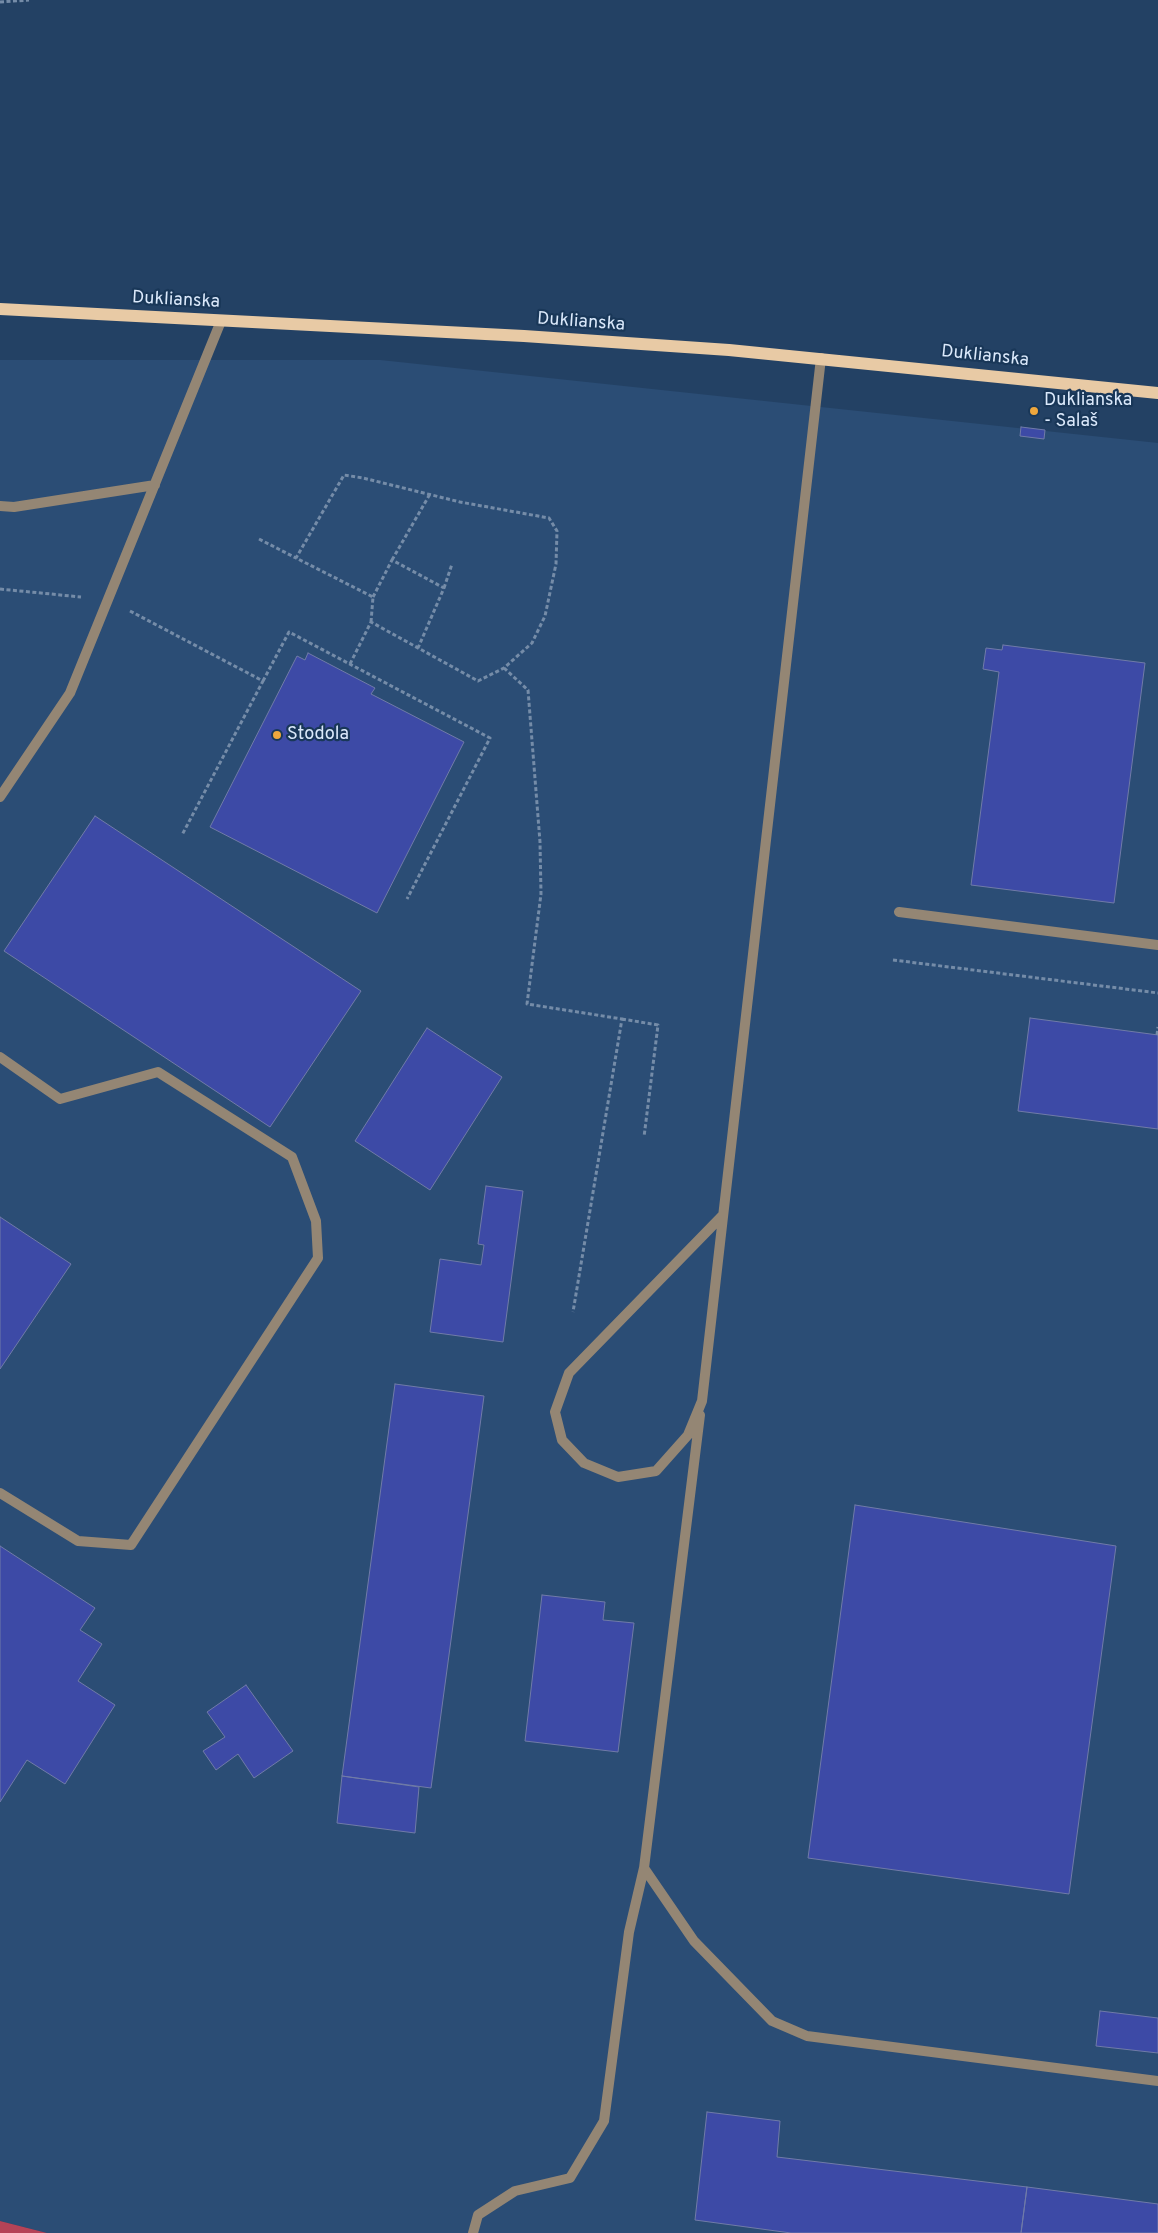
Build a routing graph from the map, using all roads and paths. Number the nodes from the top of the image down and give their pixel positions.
1 (29, 0) edge
2 (0, 2) edge
3 (0, 309) edge
4 (221, 321) junction
5 (821, 358) junction
6 (1158, 393) edge
7 (155, 485) junction
8 (430, 494) junction
9 (0, 506) edge
10 (259, 539) dead end
11 (296, 558) junction
12 (392, 560) junction
13 (452, 564) dead end
14 (444, 588) junction
15 (0, 589) edge
16 (373, 598) junction
17 (108, 600) junction
18 (371, 622) junction
19 (418, 648) junction
20 (350, 664) junction
21 (504, 668) junction
22 (263, 681) junction
23 (0, 779) edge
24 (11, 780) junction
25 (0, 797) edge
26 (182, 835) dead end
27 (408, 899) dead end
28 (899, 912) dead end
29 (1158, 945) edge
30 (893, 960) dead end
31 (1158, 993) edge
32 (622, 1019) junction
33 (1158, 1027) edge
34 (1157, 1035) edge
35 (0, 1057) edge
36 (644, 1137) dead end
37 (722, 1215) junction
38 (573, 1312) dead end
39 (702, 1401) junction
40 (0, 1493) edge
41 (644, 1868) junction
42 (1158, 2081) edge
43 (473, 2233) edge

1 - 2 path
3 - 4 main road, Duklianska
4 - 5 main road, Duklianska
4 - 7 lane
5 - 6 main road, Duklianska
5 - 37 lane
7 - 9 lane
7 - 17 lane
8 - 11 path
8 - 12 path
8 - 21 path
10 - 11 path
11 - 16 path
12 - 14 path
12 - 16 path
13 - 14 path
14 - 19 path
15 - 17 path
16 - 18 path
17 - 22 path
17 - 24 lane
18 - 19 path
18 - 20 path
19 - 21 path
20 - 22 path
20 - 27 path
21 - 32 path
22 - 26 path
23 - 24 lane
24 - 25 lane
28 - 29 lane
30 - 31 path
32 - 36 path
32 - 38 path
33 - 34 path
35 - 40 lane
37 - 39 lane
37 - 39 lane
39 - 41 lane
41 - 42 lane
41 - 43 lane

